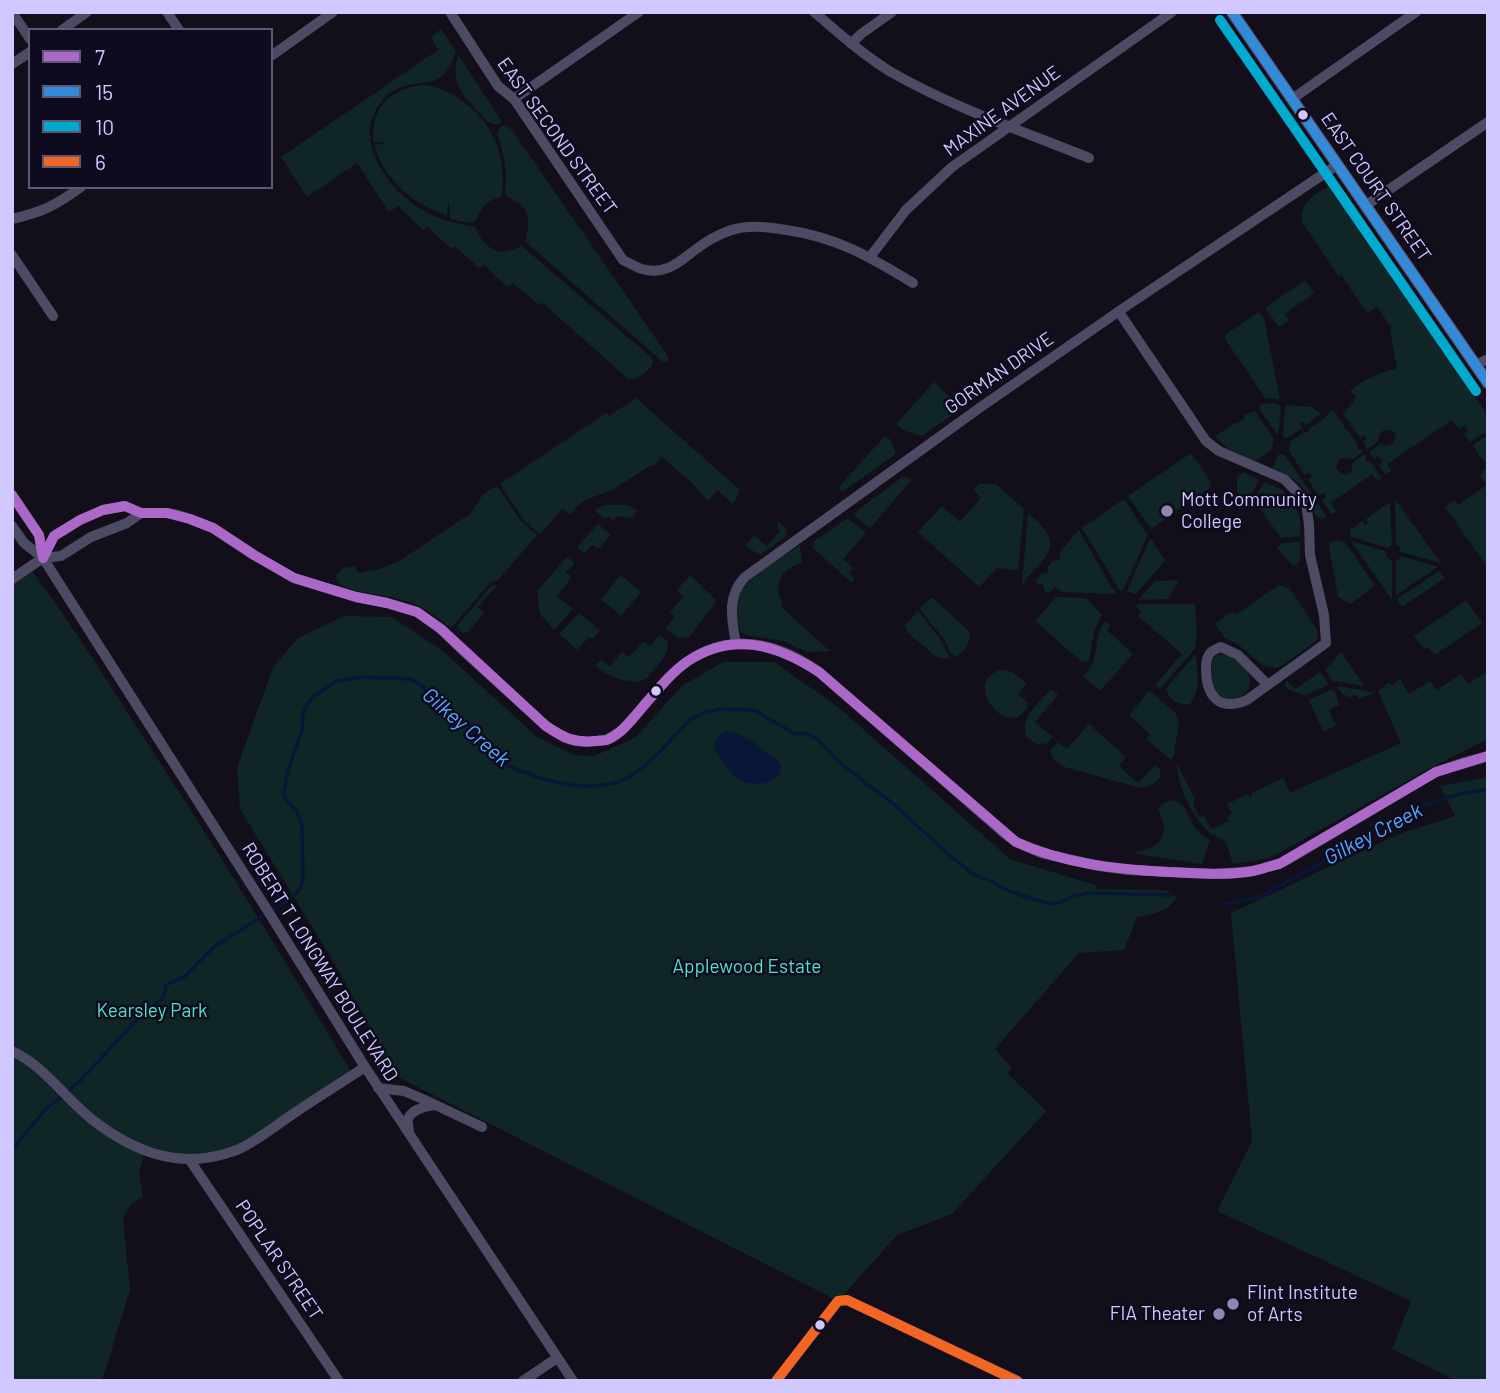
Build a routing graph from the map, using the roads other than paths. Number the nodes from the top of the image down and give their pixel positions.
1 (12, 12) edge
2 (87, 12) edge
3 (167, 12) edge
4 (333, 12) edge
5 (450, 12) edge
6 (639, 12) edge
7 (814, 12) edge
8 (892, 12) edge
9 (1172, 12) edge
10 (1232, 12) edge
11 (1416, 12) edge
12 (65, 28) edge
13 (178, 28) edge
14 (28, 36) edge
15 (851, 44) junction
16 (28, 53) edge
17 (273, 55) edge
18 (12, 64) edge
19 (514, 99) junction
20 (1292, 99) junction
21 (1488, 122) edge
22 (1009, 127) junction
23 (1089, 158) dead end
24 (1337, 165) junction
25 (78, 189) edge
26 (1365, 206) junction
27 (12, 219) edge
28 (12, 255) edge
29 (870, 257) junction
30 (913, 283) dead end
31 (1119, 312) junction
32 (53, 316) dead end
33 (1488, 359) edge
34 (1475, 365) junction
35 (1488, 383) edge
36 (12, 495) edge
37 (141, 513) junction
38 (12, 526) edge
39 (43, 558) junction
40 (12, 579) edge
41 (736, 644) junction
42 (1267, 684) junction
43 (1488, 756) edge
44 (12, 1051) edge
45 (365, 1067) junction
46 (378, 1088) junction
47 (435, 1104) junction
48 (482, 1127) dead end
49 (409, 1135) junction
50 (189, 1159) junction
51 (557, 1357) junction
52 (339, 1381) edge
53 (523, 1381) edge
54 (573, 1381) edge
55 (776, 1381) edge
56 (1018, 1381) edge

1 - 14 street
2 - 12 street
3 - 13 street
4 - 17 street
5 - 19 street, EAST SECOND STREET
6 - 19 street
7 - 15 street
8 - 15 street
9 - 22 street, MAXINE AVENUE
10 - 20 main road, EAST COURT STREET
11 - 20 street
15 - 22 street
16 - 18 street
19 - 29 street, EAST SECOND STREET
20 - 24 main road, EAST COURT STREET
21 - 26 street
22 - 23 street
22 - 29 street, MAXINE AVENUE
24 - 26 main road, EAST COURT STREET
24 - 31 street, GORMAN DRIVE
25 - 27 street
26 - 34 main road, EAST COURT STREET
28 - 32 street
29 - 30 street
31 - 41 street, GORMAN DRIVE
31 - 42 street
33 - 34 street
34 - 35 main road, EAST COURT STREET
36 - 39 street, ROBERT T LONGWAY BOULEVARD
37 - 39 street
37 - 39 street
37 - 41 street
38 - 39 street, ROBERT T LONGWAY BOULEVARD
39 - 40 street
39 - 45 street, ROBERT T LONGWAY BOULEVARD
41 - 43 street
42 - 42 street
44 - 50 street
45 - 46 street, ROBERT T LONGWAY BOULEVARD
45 - 50 street
46 - 47 street
46 - 49 street, ROBERT T LONGWAY BOULEVARD
47 - 48 street
47 - 49 street
49 - 51 street, ROBERT T LONGWAY BOULEVARD
50 - 52 street, POPLAR STREET
51 - 53 street
51 - 54 street, ROBERT T LONGWAY BOULEVARD
55 - 56 street

